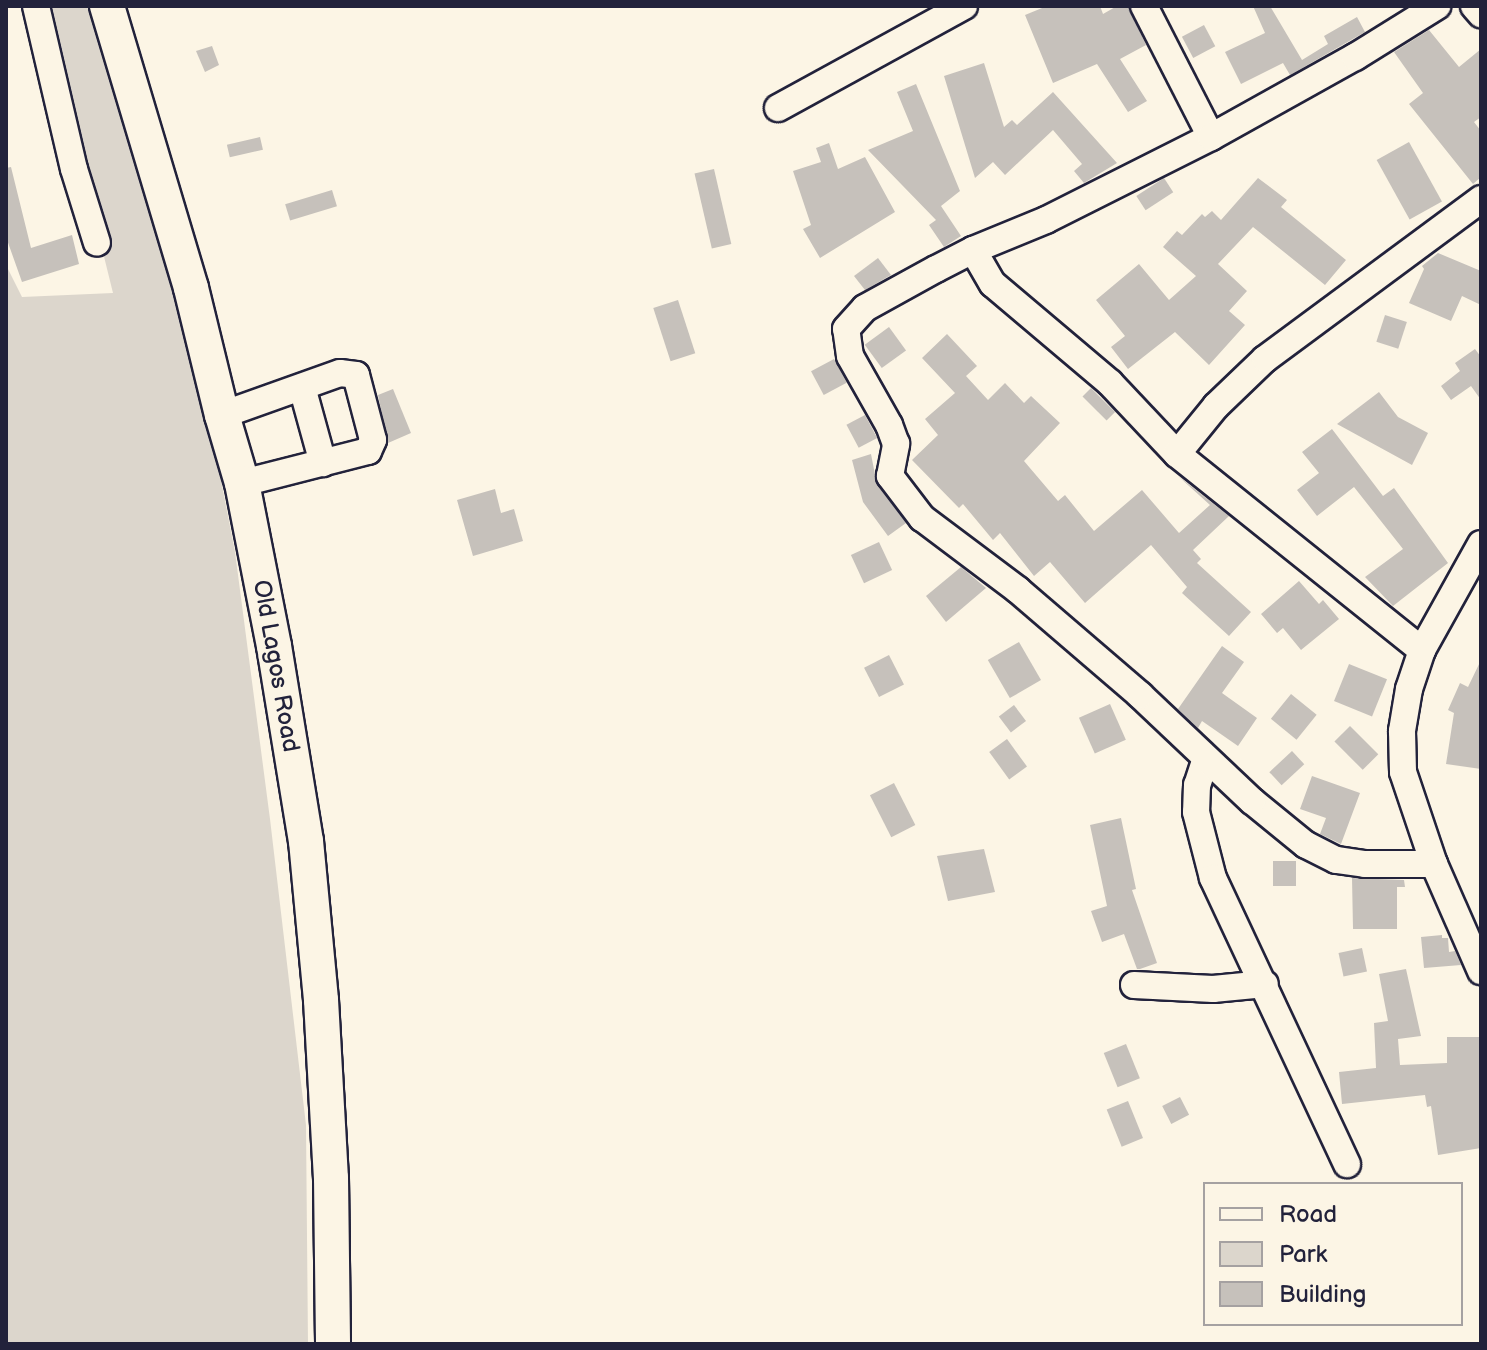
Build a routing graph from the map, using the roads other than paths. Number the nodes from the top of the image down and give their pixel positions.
1 (36, 6) edge
2 (107, 6) edge
3 (964, 6) edge
4 (1144, 6) edge
5 (1437, 6) edge
6 (1474, 6) edge
7 (1481, 14) edge
8 (778, 108) dead end
9 (1211, 137) junction
10 (1481, 199) edge
11 (97, 243) dead end
12 (973, 250) junction
13 (302, 387) junction
14 (222, 415) junction
15 (1177, 454) junction
16 (323, 463) junction
17 (242, 483) junction
18 (1481, 544) edge
19 (1422, 650) junction
20 (1206, 758) junction
21 (1434, 864) junction
22 (1481, 971) edge
23 (1265, 984) junction
24 (1134, 985) dead end
25 (1347, 1164) dead end
26 (333, 1344) edge

1 - 11 street
2 - 14 main road, Old Lagos Road
3 - 8 street
4 - 9 street
5 - 9 street
6 - 7 street
9 - 12 street
10 - 15 street
12 - 15 street
12 - 20 street
13 - 14 street
13 - 16 street
13 - 16 street
14 - 17 main road, Old Lagos Road
15 - 19 street
16 - 17 street
17 - 26 main road, Old Lagos Road
18 - 19 street
19 - 21 street
20 - 21 street
20 - 23 street
21 - 22 street
23 - 24 street
23 - 25 street

